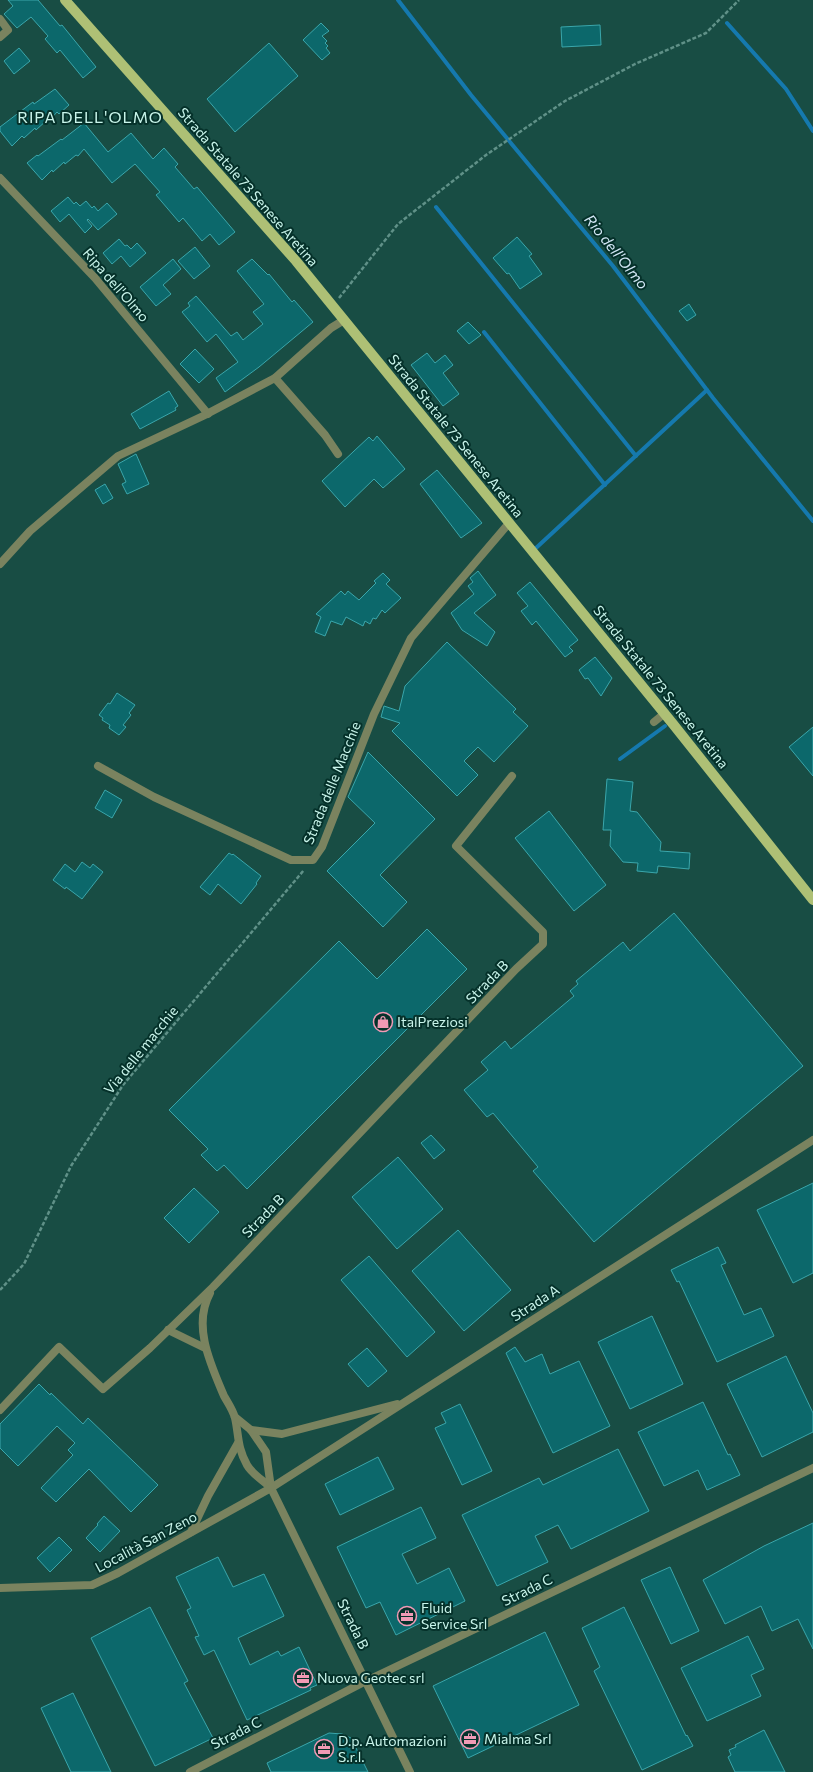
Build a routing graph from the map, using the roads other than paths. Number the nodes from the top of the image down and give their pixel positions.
1 (65, 0) edge
2 (0, 19) edge
3 (0, 37) edge
4 (0, 178) edge
5 (344, 320) junction
6 (275, 378) junction
7 (208, 414) junction
8 (338, 454) dead end
9 (509, 523) junction
10 (0, 564) edge
11 (665, 713) junction
12 (654, 722) dead end
13 (98, 766) dead end
14 (512, 776) dead end
15 (813, 900) edge
16 (813, 1140) edge
17 (213, 1287) junction
18 (168, 1330) junction
19 (205, 1348) junction
20 (405, 1402) junction
21 (0, 1410) edge
22 (235, 1417) junction
23 (251, 1430) junction
24 (238, 1443) junction
25 (813, 1468) edge
26 (271, 1488) junction
27 (191, 1532) junction
28 (0, 1588) edge
29 (366, 1681) junction
30 (190, 1772) edge
31 (410, 1772) edge

1 - 5 main road, Strada Statale 73 Senese Aretina
2 - 3 street
4 - 7 street, Ripa dell'Olmo
5 - 6 street
5 - 9 main road, Strada Statale 73 Senese Aretina
6 - 7 street
6 - 8 street
7 - 10 street
9 - 11 main road, Strada Statale 73 Senese Aretina
9 - 13 street, Strada delle Macchie
11 - 12 street
11 - 15 main road, Strada Statale 73 Senese Aretina
14 - 17 street, Strada B
16 - 20 street, Strada A
17 - 18 street, Strada B
17 - 19 street, Strada B
18 - 19 street
18 - 21 street, Strada B
19 - 22 street, Strada B
20 - 23 street
20 - 26 street, Strada A
22 - 23 street, Strada B
22 - 24 street, Strada B
23 - 26 street, Strada B
24 - 26 street, Strada B
24 - 27 street
25 - 29 street, Strada C
26 - 27 street, Località San Zeno
26 - 29 street, Strada B
27 - 28 street, Località San Zeno
29 - 30 street, Strada C
29 - 31 street, Strada B

